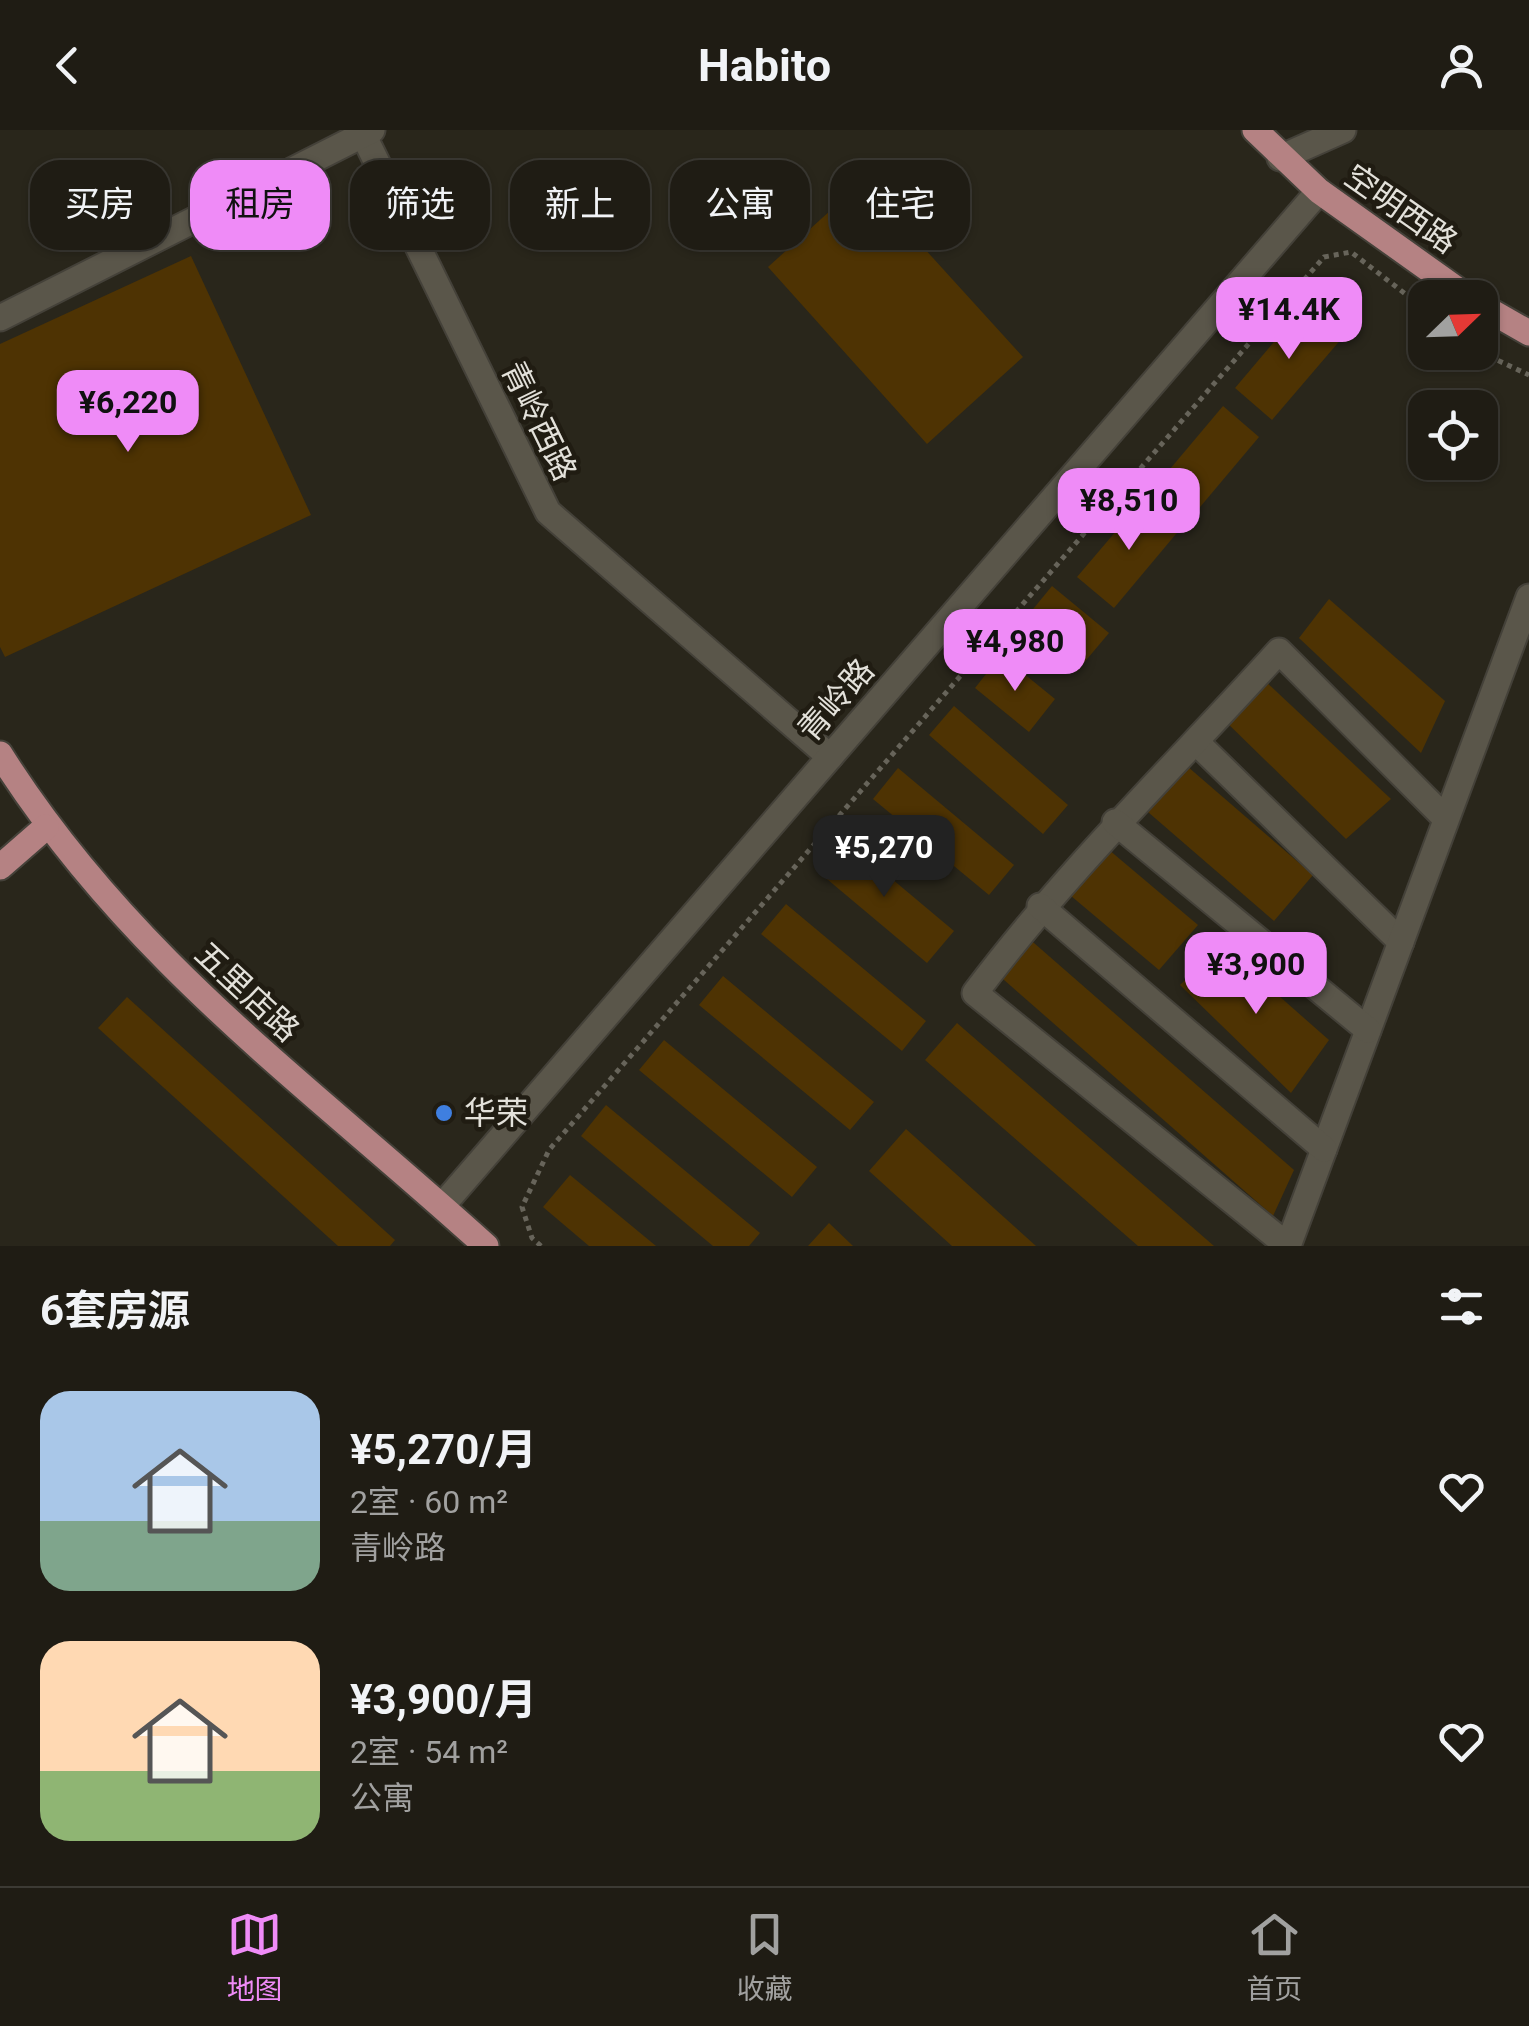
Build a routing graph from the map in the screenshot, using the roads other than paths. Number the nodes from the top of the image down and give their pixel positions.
1 (1255, 130) edge
2 (1343, 130) edge
3 (366, 132) edge
4 (1280, 158) junction
5 (1319, 191) junction
6 (1444, 280) edge
7 (1498, 316) edge
8 (0, 318) edge
9 (1529, 334) edge
10 (1529, 597) edge
11 (1196, 742) junction
12 (0, 754) edge
13 (830, 757) junction
14 (1446, 819) junction
15 (1115, 822) junction
16 (46, 827) junction
17 (0, 866) edge
18 (1040, 906) junction
19 (1401, 942) junction
20 (1368, 1030) junction
21 (1324, 1149) junction
22 (442, 1206) junction
23 (486, 1246) edge

1 - 4 main road, 空明西路
2 - 4 street
3 - 8 street
3 - 13 street, 青岭西路
4 - 5 main road, 空明西路
5 - 6 main road, 空明西路
5 - 13 street, 青岭路
7 - 9 main road
10 - 14 street
11 - 14 street
11 - 15 street
11 - 19 street
12 - 16 main road, 五里店路
13 - 22 street, 青岭路
14 - 19 street
15 - 18 street
15 - 20 street
16 - 17 main road
16 - 22 main road, 五里店路
18 - 21 street
18 - 21 street
19 - 20 street
20 - 21 street
22 - 23 main road, 五里店路

